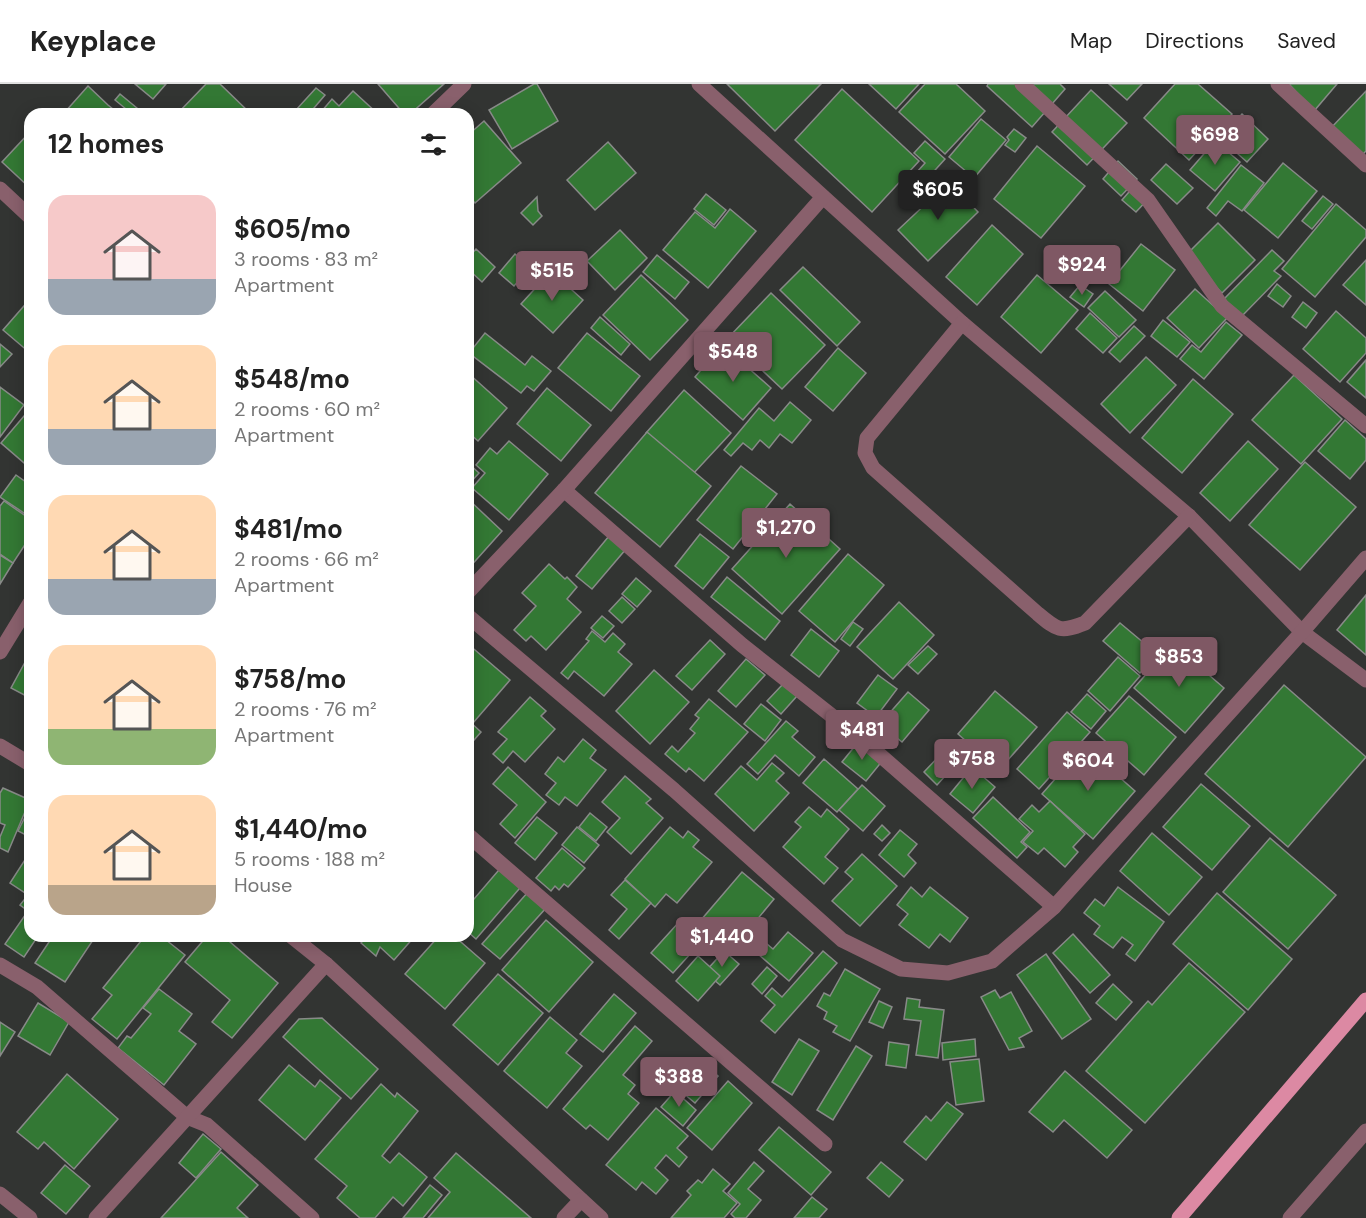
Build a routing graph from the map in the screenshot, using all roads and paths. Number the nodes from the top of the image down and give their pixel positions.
1 (464, 84) edge
2 (699, 84) edge
3 (1022, 84) edge
4 (1278, 84) edge
5 (439, 108) edge
6 (1366, 165) edge
7 (0, 189) edge
8 (823, 197) junction
9 (24, 211) edge
10 (962, 323) junction
11 (1366, 426) edge
12 (564, 490) junction
13 (1190, 516) junction
14 (1366, 558) edge
15 (474, 586) edge
16 (24, 613) edge
17 (474, 621) edge
18 (1302, 632) junction
19 (0, 652) edge
20 (1366, 680) edge
21 (0, 746) edge
22 (24, 760) edge
23 (474, 839) edge
24 (1054, 908) junction
25 (298, 942) edge
26 (326, 964) junction
27 (0, 965) edge
28 (1366, 1000) edge
29 (187, 1117) junction
30 (1366, 1131) edge
31 (825, 1144) dead end
32 (0, 1194) edge
33 (580, 1200) junction
34 (30, 1218) edge
35 (96, 1218) edge
36 (312, 1218) edge
37 (564, 1218) edge
38 (601, 1218) edge
39 (1179, 1218) edge
40 (1290, 1218) edge

1 - 5 street
2 - 8 street
3 - 11 street
4 - 6 street
7 - 9 street
8 - 10 street
8 - 12 street
10 - 13 street
10 - 13 street
12 - 15 street
12 - 24 street
13 - 18 street
14 - 18 street
16 - 19 street
17 - 24 street
18 - 20 street
18 - 24 street
21 - 22 street
23 - 31 street
25 - 26 street
26 - 29 street
26 - 33 street
27 - 29 street
28 - 39 main road
29 - 35 street
29 - 36 street
30 - 40 street
32 - 34 street
33 - 37 street
33 - 38 street

